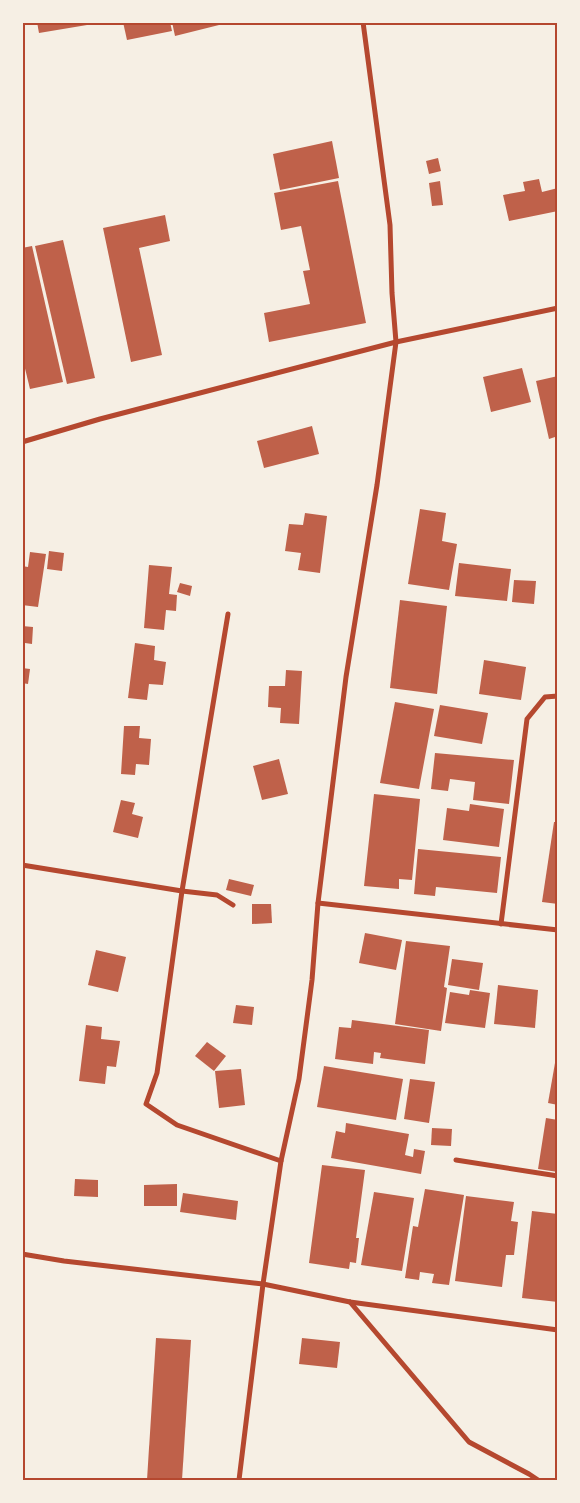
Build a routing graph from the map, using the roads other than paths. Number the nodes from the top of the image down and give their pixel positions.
1 (363, 22) edge
2 (558, 308) edge
3 (396, 342) junction
4 (22, 442) edge
5 (228, 614) dead end
6 (558, 696) edge
7 (22, 865) edge
8 (182, 891) junction
9 (318, 904) junction
10 (233, 905) dead end
11 (502, 924) junction
12 (558, 930) edge
13 (456, 1160) dead end
14 (281, 1161) junction
15 (558, 1176) edge
16 (22, 1254) edge
17 (263, 1284) junction
18 (350, 1302) junction
19 (558, 1330) edge
20 (239, 1480) edge
21 (538, 1480) edge

1 - 3 street
2 - 3 street
3 - 4 street
3 - 9 street
5 - 8 street
6 - 11 street
7 - 8 street
8 - 10 street
8 - 14 street
9 - 11 street
9 - 14 street
11 - 12 street
13 - 15 street
14 - 17 street
16 - 17 street
17 - 18 street
17 - 20 street
18 - 19 street
18 - 21 street

